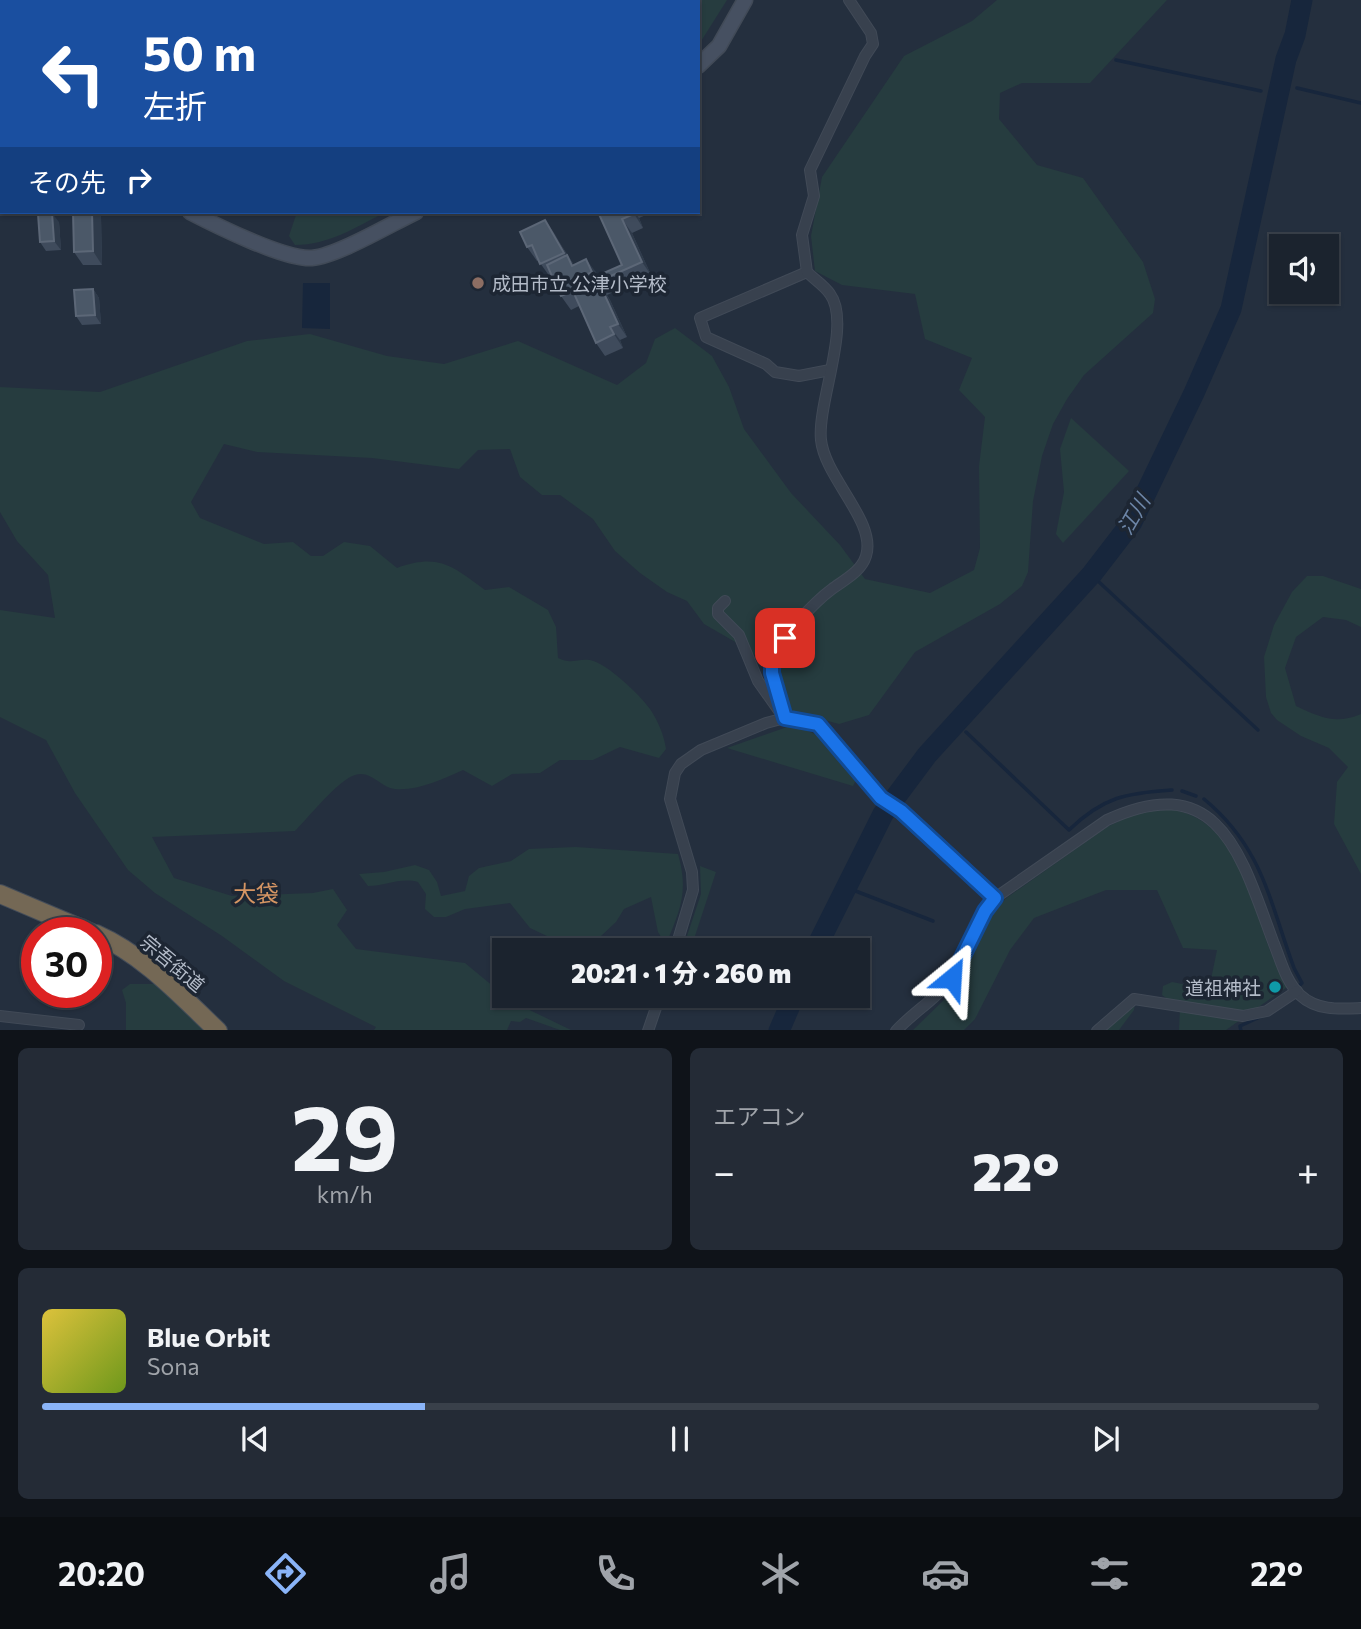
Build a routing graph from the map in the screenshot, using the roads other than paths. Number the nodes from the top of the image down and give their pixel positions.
1 (745, 0) edge
2 (849, 0) edge
3 (700, 64) edge
4 (195, 214) edge
5 (412, 214) edge
6 (807, 272) junction
7 (830, 370) junction
8 (725, 601) dead end
9 (785, 718) junction
10 (0, 894) edge
11 (995, 898) junction
12 (54, 917) edge
13 (679, 938) edge
14 (112, 944) edge
15 (1297, 991) junction
16 (656, 1008) edge
17 (1361, 1009) edge
18 (0, 1016) edge
19 (79, 1025) dead end
20 (217, 1030) edge
21 (648, 1030) edge
22 (897, 1030) edge
23 (1098, 1030) edge

1 - 3 street
2 - 6 street
4 - 5 street
6 - 7 street
6 - 7 street
7 - 9 street
8 - 9 street
9 - 11 street
9 - 13 street
10 - 12 highway, 宗吾街道
11 - 15 street
11 - 22 street
14 - 20 highway, 宗吾街道
15 - 17 street
15 - 23 street
16 - 21 street
18 - 19 street

